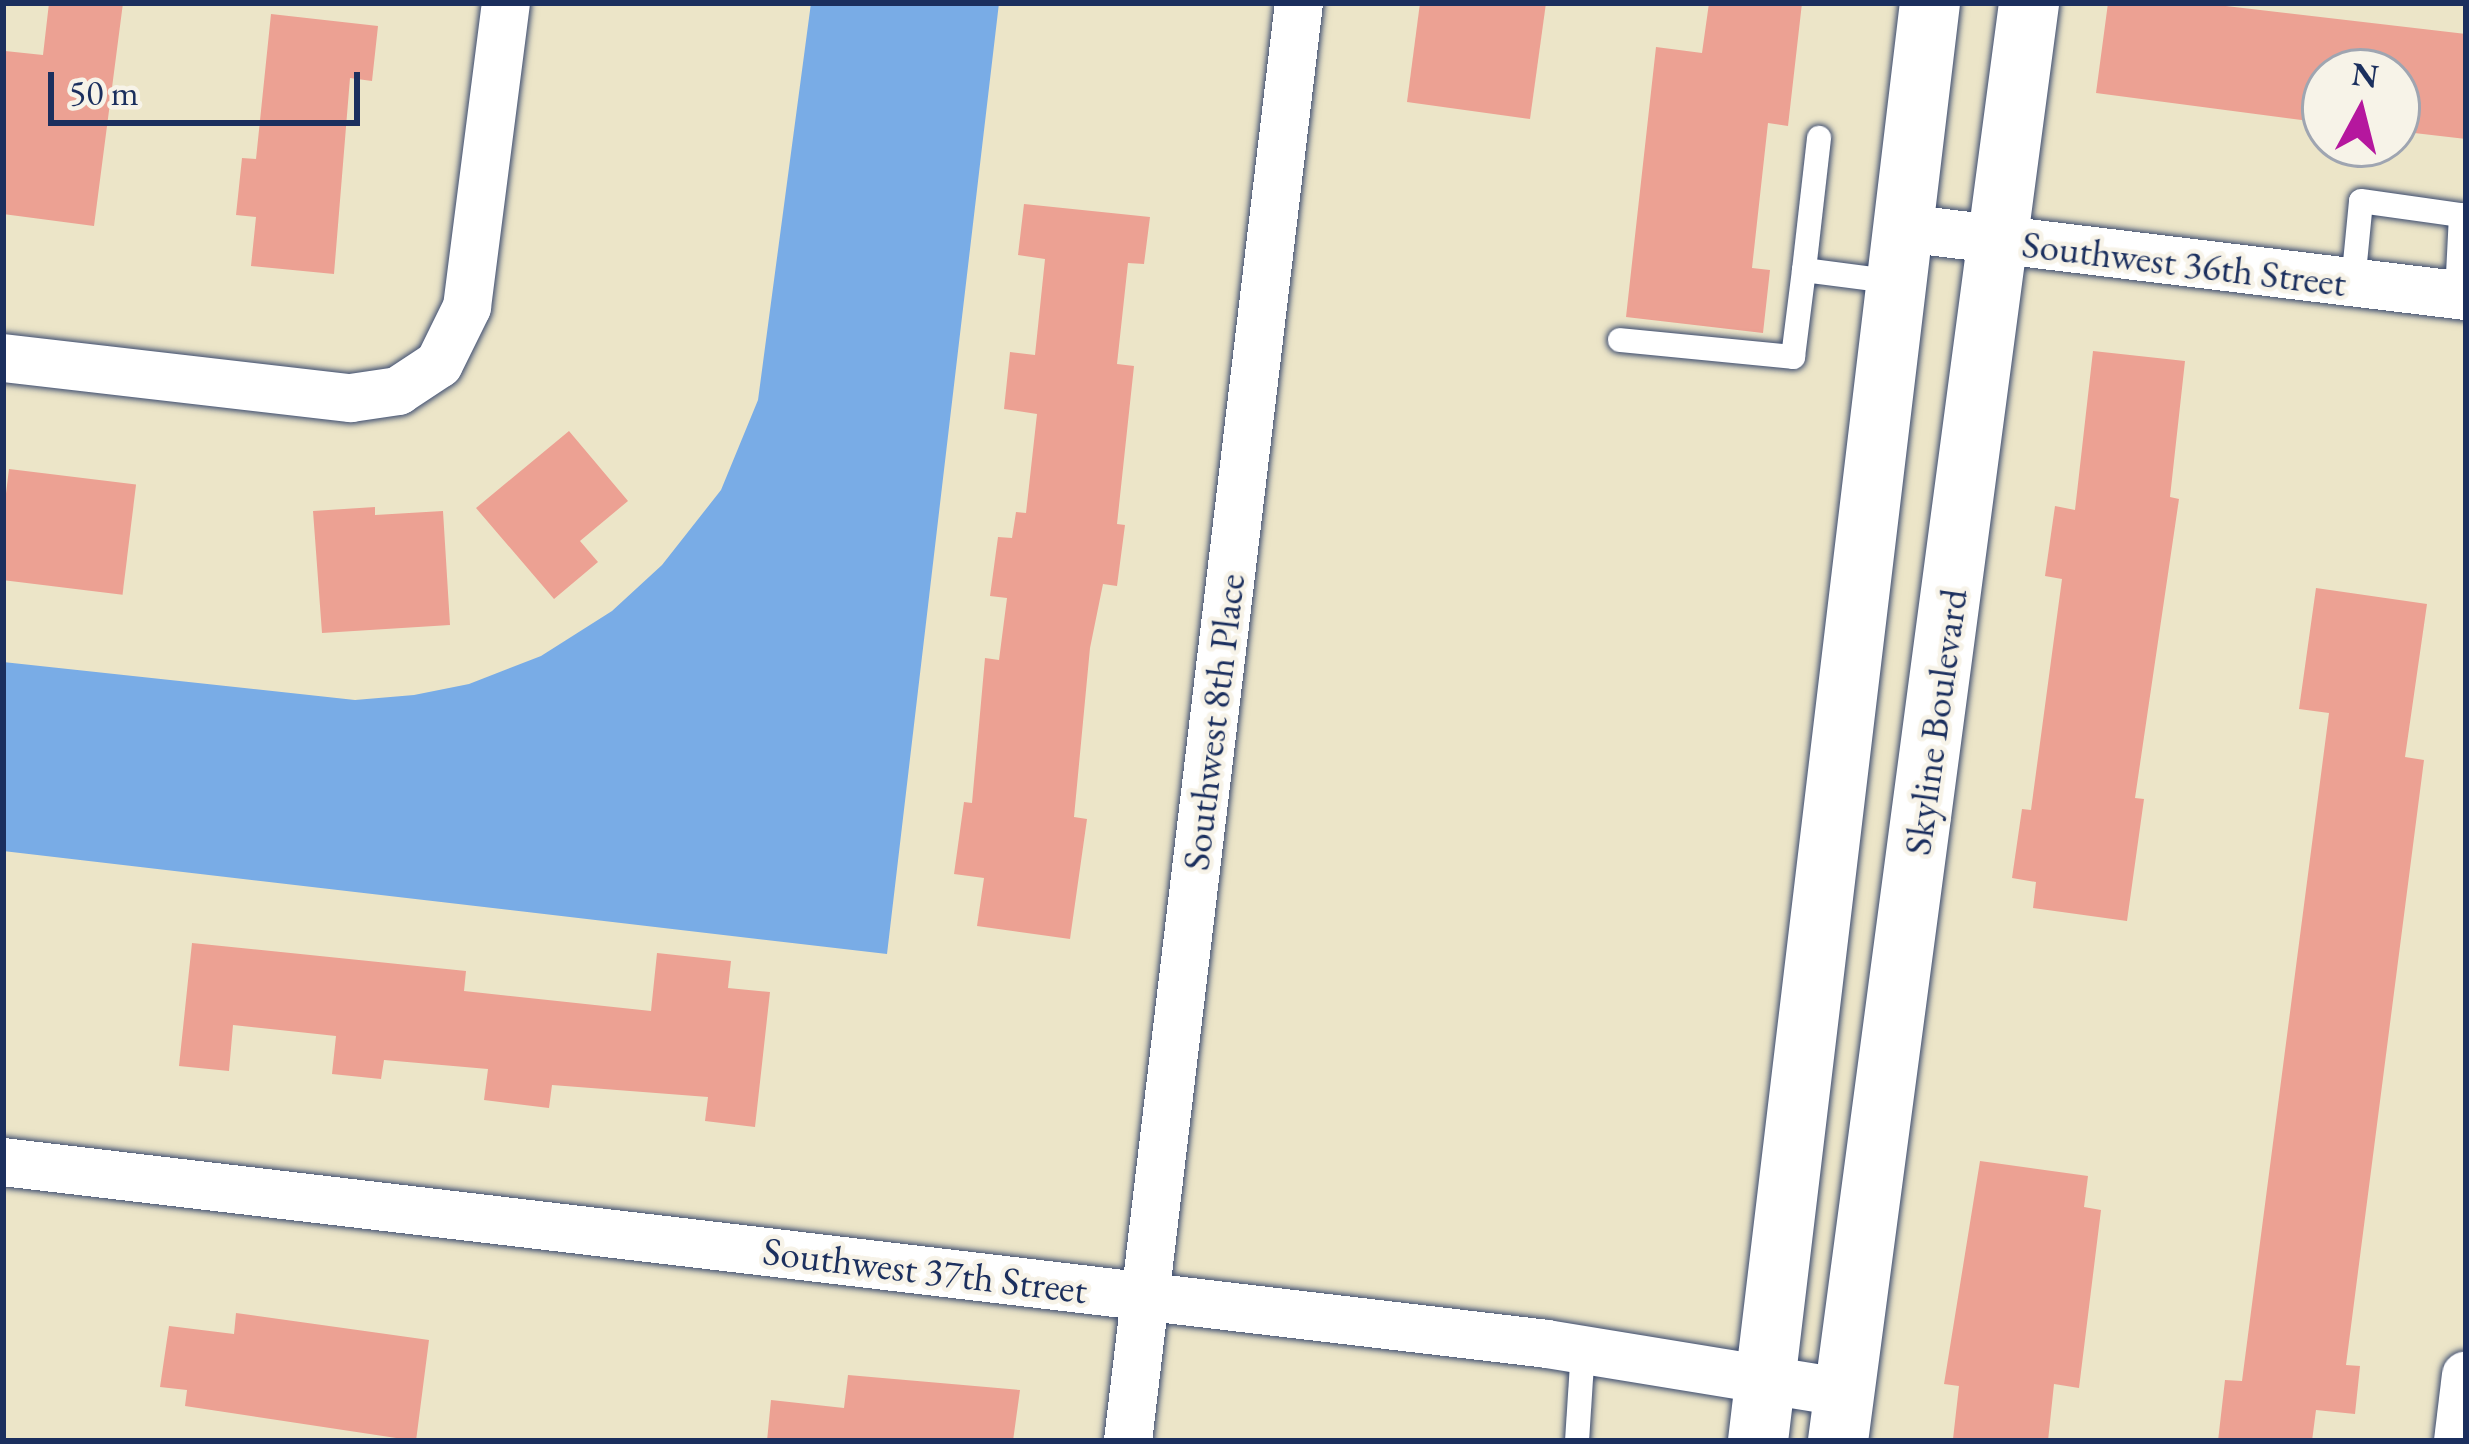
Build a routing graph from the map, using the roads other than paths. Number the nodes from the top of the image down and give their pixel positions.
1 (506, 3) edge
2 (1299, 3) edge
3 (1930, 3) edge
4 (2030, 3) edge
5 (1819, 138) dead end
6 (2002, 242) junction
7 (1900, 255) junction
8 (1804, 269) junction
9 (2354, 284) junction
10 (2462, 295) edge
11 (1620, 340) dead end
12 (3, 358) edge
13 (3, 1162) edge
14 (1145, 1297) junction
15 (1583, 1349) junction
16 (2466, 1375) edge
17 (1766, 1379) junction
18 (1841, 1417) edge
19 (1128, 1441) edge
20 (1577, 1441) edge
21 (1758, 1441) edge
22 (2458, 1441) edge

1 - 12 street
2 - 14 street, Southwest 8th Place
3 - 7 street
4 - 6 street, Skyline Boulevard
5 - 8 lane
6 - 7 street, Southwest 36th Street
6 - 9 street, Southwest 36th Street
6 - 18 street, Skyline Boulevard
7 - 8 lane
7 - 17 street
8 - 11 lane
9 - 10 street, Southwest 36th Street
9 - 10 lane
13 - 14 street, Southwest 37th Street
14 - 15 street, Southwest 37th Street
14 - 19 street, Southwest 8th Place
15 - 17 street, Southwest 37th Street
15 - 20 lane
16 - 22 street
17 - 18 street, Southwest 37th Street
17 - 21 street

